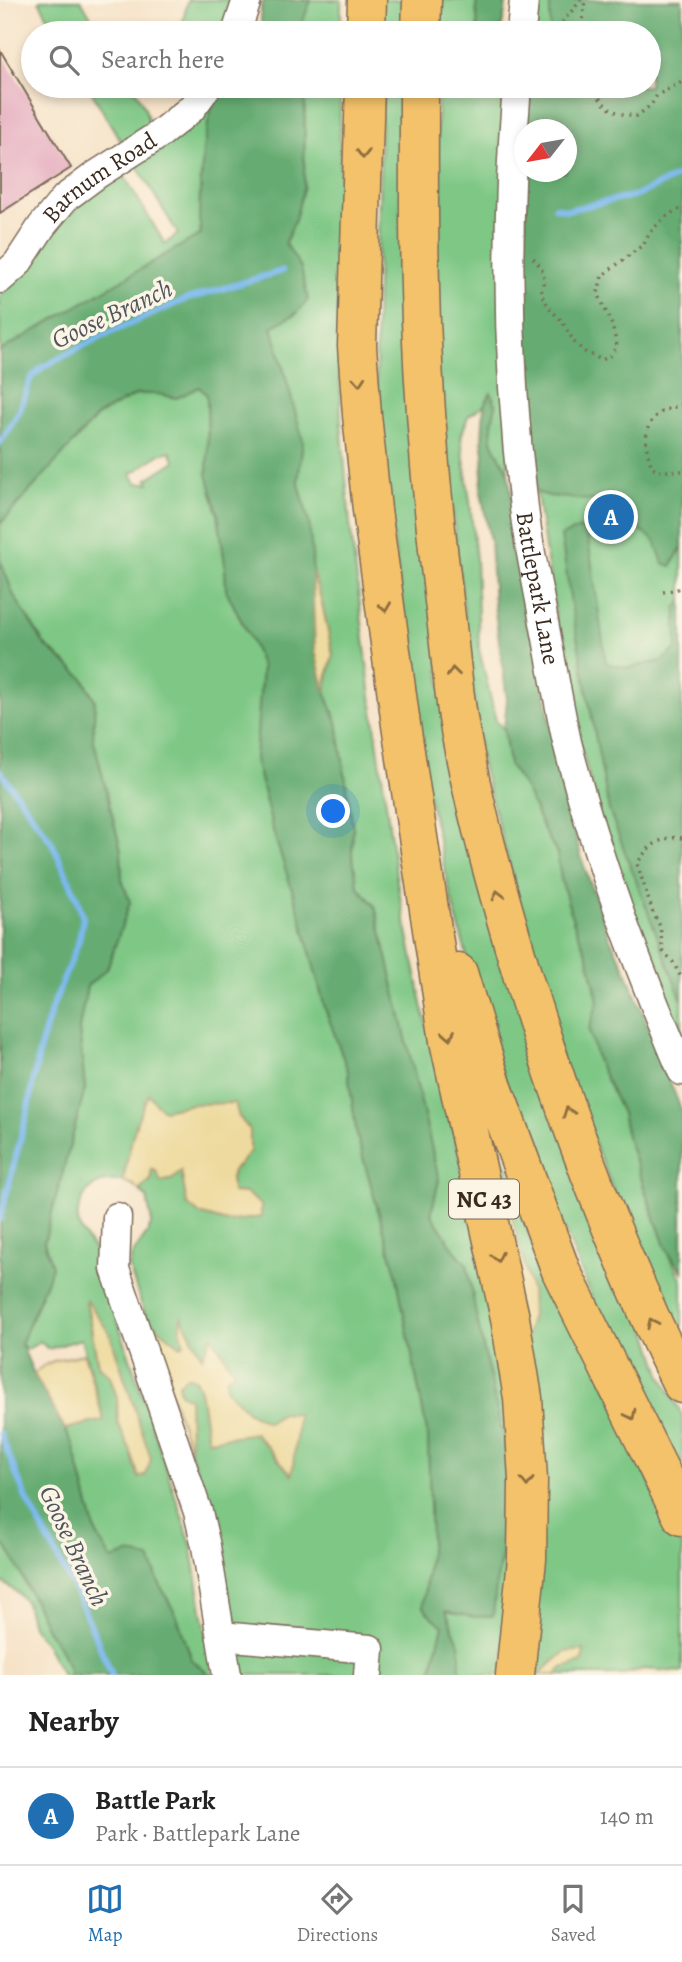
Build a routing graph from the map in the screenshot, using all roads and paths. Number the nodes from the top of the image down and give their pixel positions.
1 (247, 0) edge
2 (367, 0) edge
3 (422, 0) edge
4 (524, 0) edge
5 (583, 0) edge
6 (240, 21) edge
7 (366, 21) edge
8 (421, 21) edge
9 (522, 21) edge
10 (564, 21) edge
11 (582, 21) edge
12 (682, 82) edge
13 (661, 93) edge
14 (199, 98) edge
15 (365, 98) edge
16 (419, 98) edge
17 (516, 98) edge
18 (599, 98) edge
19 (655, 98) edge
20 (682, 208) edge
21 (527, 251) dead end
22 (0, 279) edge
23 (682, 405) edge
24 (682, 471) edge
25 (682, 589) edge
26 (663, 592) dead end
27 (401, 725) junction
28 (682, 838) edge
29 (673, 962) junction
30 (682, 967) edge
31 (682, 979) edge
32 (682, 1071) edge
33 (117, 1217) dead end
34 (682, 1384) edge
35 (682, 1516) edge
36 (221, 1636) junction
37 (227, 1675) edge
38 (368, 1675) edge
39 (514, 1675) edge

1 - 6 street
2 - 7 highway
3 - 8 highway
4 - 9 street
5 - 10 path
5 - 11 path
12 - 13 path
14 - 22 street, Barnum Road
15 -> 27 highway
34 -> 16 highway
17 - 32 street, Battlepark Lane
18 - 19 path
20 - 21 path
23 - 24 path
25 - 26 path
27 -> 35 highway
27 -> 39 highway, NC 43
28 - 29 path
29 - 30 path
29 - 31 path
33 - 36 street
36 - 37 street
36 - 38 street

